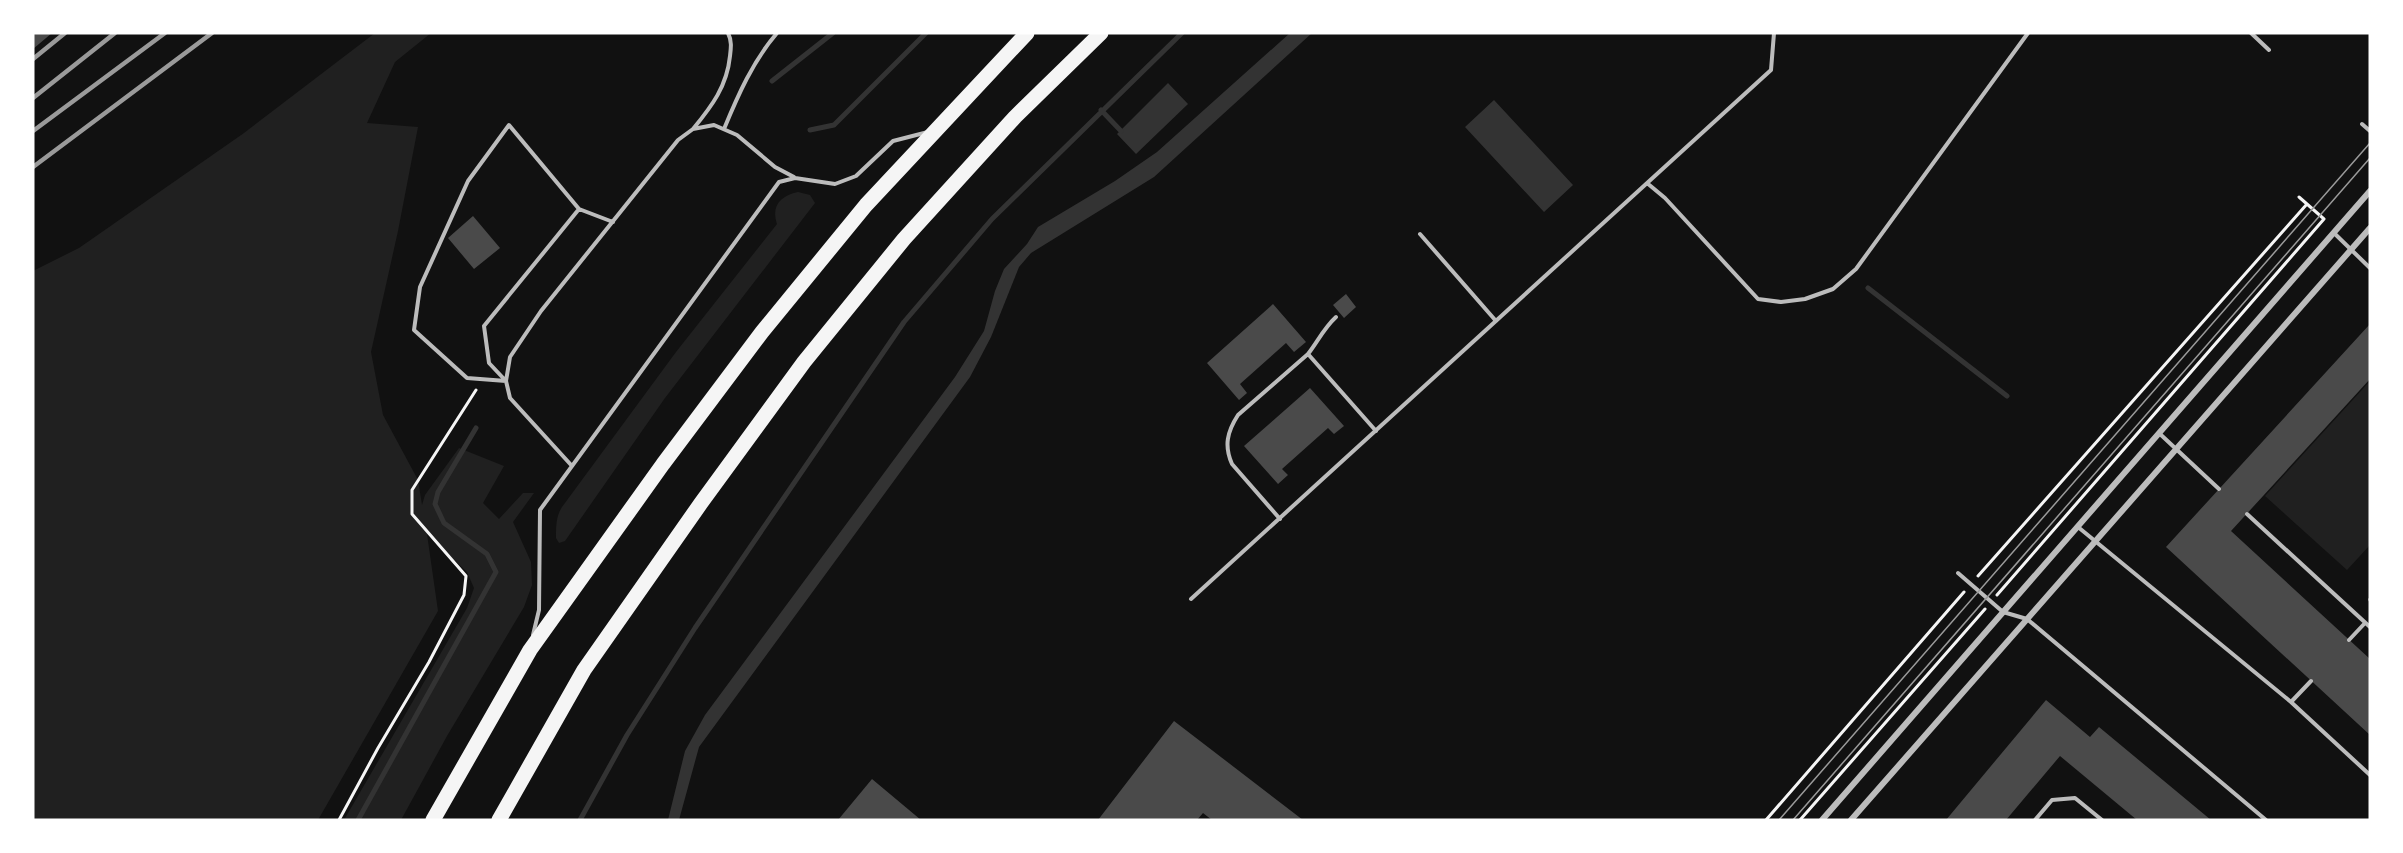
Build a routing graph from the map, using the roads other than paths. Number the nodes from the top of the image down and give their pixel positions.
1 (728, 33) edge
2 (777, 33) edge
3 (1027, 33) edge
4 (1101, 33) edge
5 (1774, 33) edge
6 (2028, 33) edge
7 (2251, 33) edge
8 (2269, 50) dead end
9 (2362, 124) dead end
10 (693, 129) junction
11 (724, 129) junction
12 (933, 130) junction
13 (2370, 131) edge
14 (795, 178) junction
15 (1647, 183) junction
16 (2370, 191) edge
17 (579, 209) junction
18 (613, 222) junction
19 (2370, 228) edge
20 (2334, 233) junction
21 (1420, 234) dead end
22 (2351, 249) junction
23 (2370, 268) edge
24 (1336, 317) dead end
25 (1496, 321) junction
26 (1308, 354) junction
27 (506, 381) junction
28 (1376, 431) junction
29 (2160, 434) junction
30 (2175, 448) junction
31 (572, 466) junction
32 (2219, 489) dead end
33 (2247, 514) dead end
34 (1280, 519) junction
35 (2078, 526) junction
36 (2095, 541) junction
37 (1958, 573) dead end
38 (1191, 599) dead end
39 (2003, 612) junction
40 (2027, 619) junction
41 (2366, 623) junction
42 (2370, 627) edge
43 (2349, 640) dead end
44 (530, 650) junction
45 (2311, 681) dead end
46 (2291, 702) junction
47 (2370, 775) edge
48 (433, 820) edge
49 (499, 820) edge
50 (1823, 820) edge
51 (1851, 820) edge
52 (2035, 820) edge
53 (2102, 820) edge
54 (2266, 820) edge

1 - 10 lane
2 - 11 lane
3 - 12 highway
4 - 49 highway
5 - 15 lane
6 - 15 lane
7 - 8 lane
9 - 13 lane
10 - 11 lane
10 - 18 lane
11 - 14 lane
12 - 14 lane
12 - 44 highway
14 - 31 lane
15 - 25 lane
16 - 20 street
17 - 18 lane
17 - 27 lane
17 - 27 lane
18 - 27 lane
19 - 22 street
20 - 22 lane
20 - 29 street
21 - 25 lane
22 - 23 lane
22 - 30 street
24 - 26 lane
25 - 28 lane
26 - 28 lane
26 - 34 lane
27 - 31 lane
28 - 34 lane
29 - 30 lane
29 - 35 street
30 - 32 lane
30 - 36 street
31 - 44 lane
33 - 41 lane
34 - 38 lane
35 - 36 lane
35 - 39 street
36 - 40 street
36 - 46 lane
37 - 39 lane
39 - 40 lane
39 - 50 street
40 - 51 street
40 - 54 lane
41 - 42 lane
41 - 43 lane
44 - 48 highway
45 - 46 lane
46 - 47 lane
52 - 53 lane

